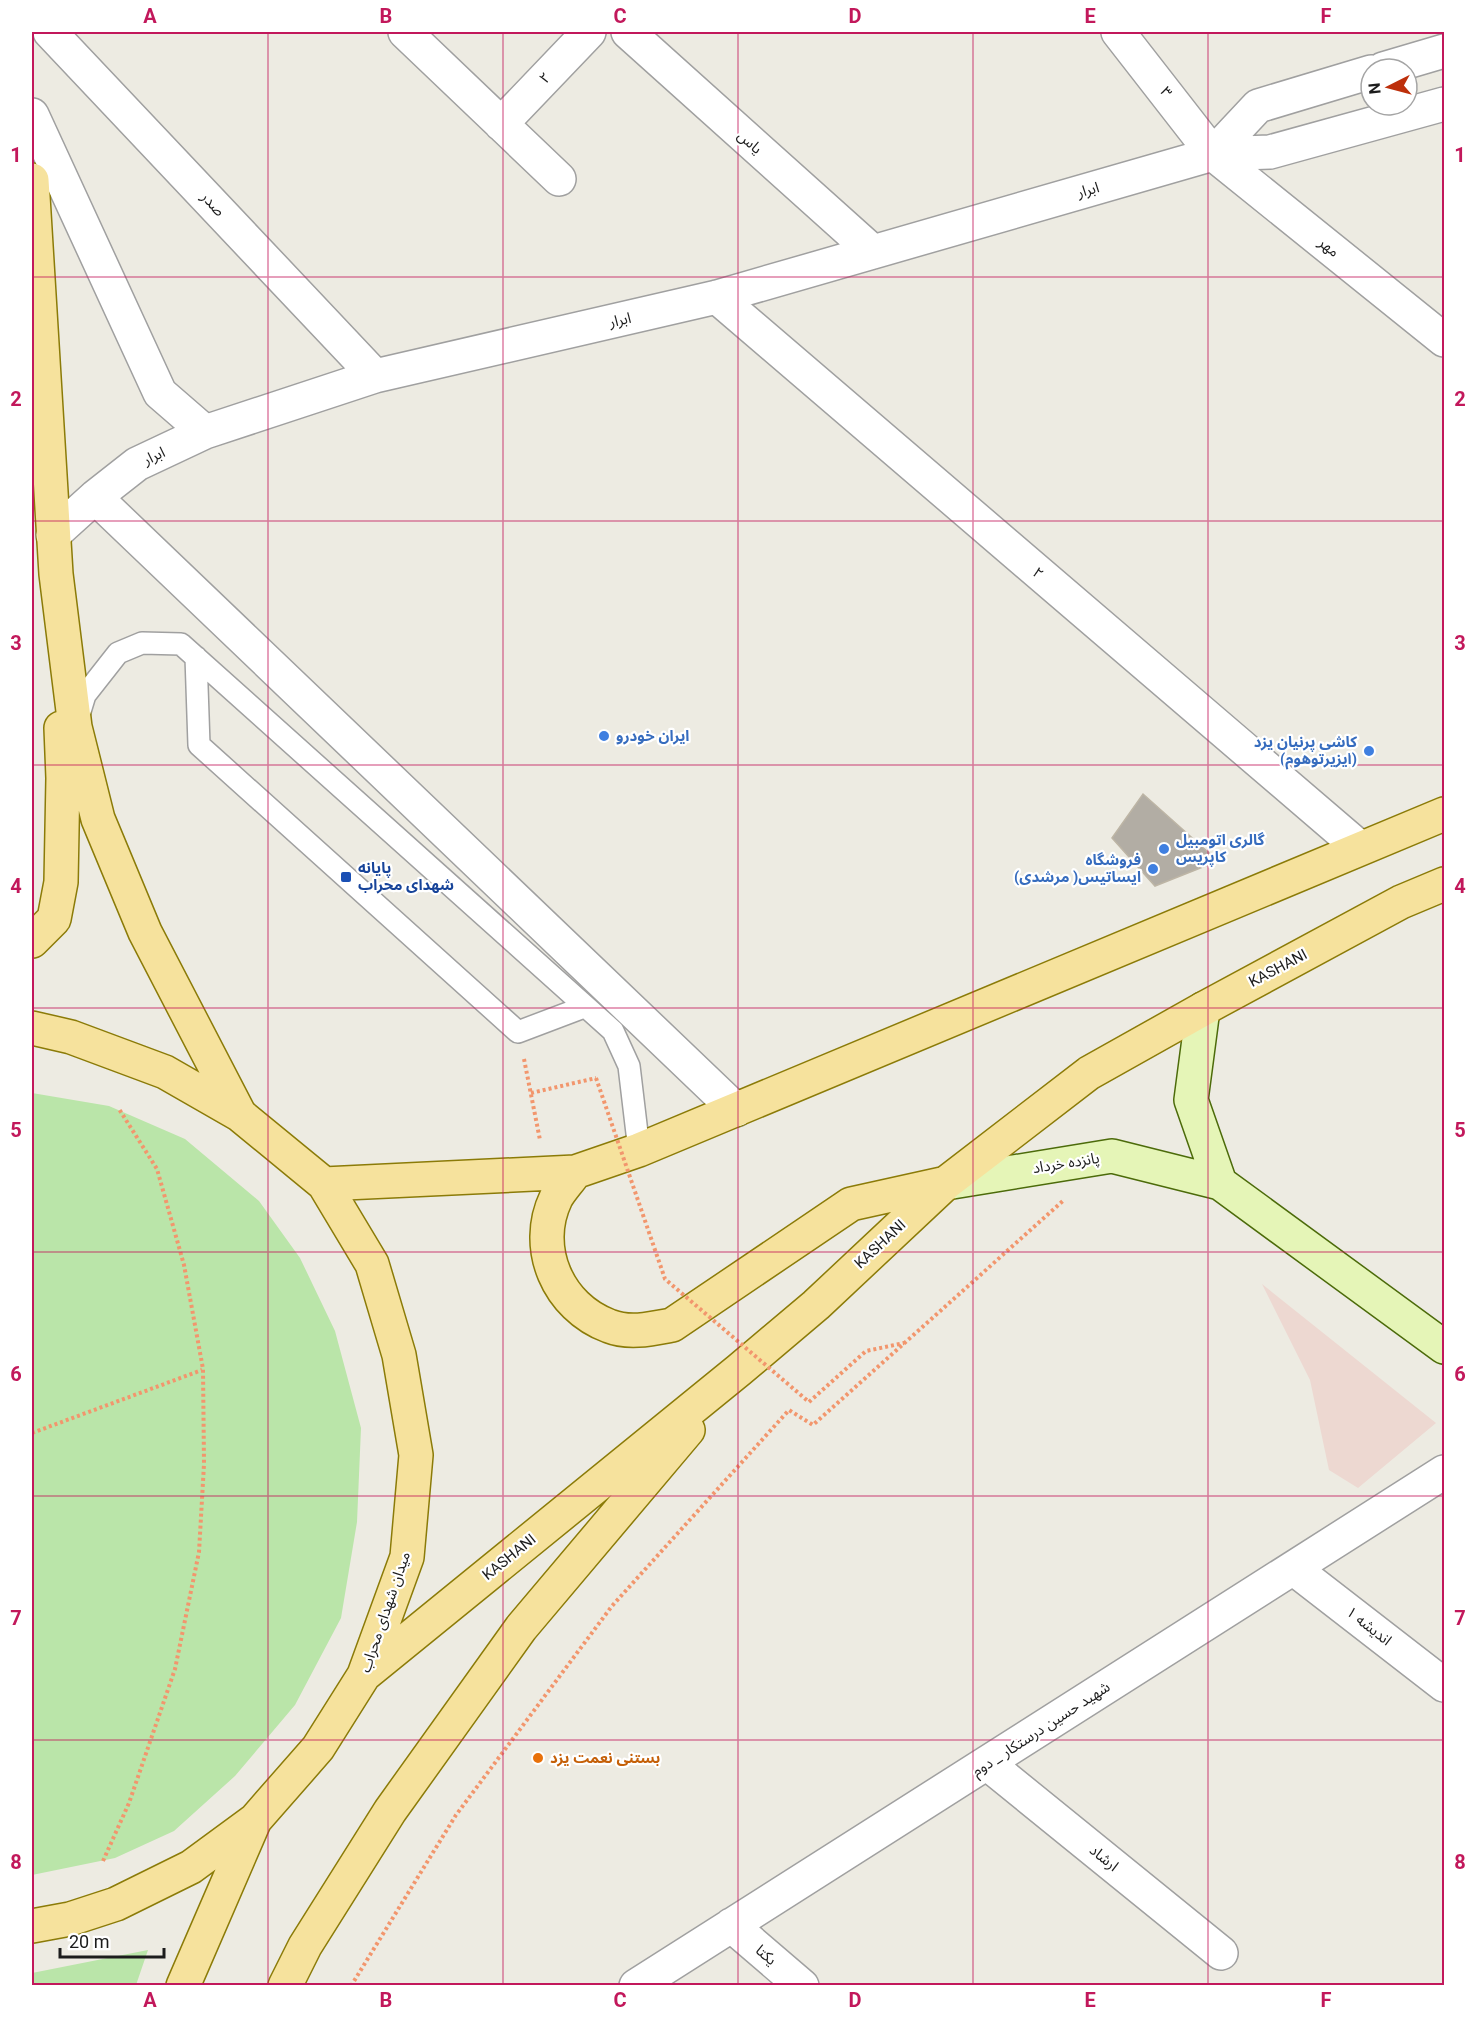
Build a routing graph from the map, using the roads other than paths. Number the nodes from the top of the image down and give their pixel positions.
1 (50, 32) edge
2 (405, 32) edge
3 (589, 32) edge
4 (628, 32) edge
5 (1118, 32) edge
6 (1444, 51) edge
7 (1419, 58) edge
8 (1359, 76) edge
9 (1444, 104) edge
10 (32, 115) edge
11 (501, 124) junction
12 (1213, 154) junction
13 (559, 179) dead end
14 (32, 180) edge
15 (873, 252) junction
16 (717, 297) junction
17 (1444, 340) edge
18 (375, 376) junction
19 (206, 432) junction
20 (95, 497) junction
21 (53, 535) junction
22 (56, 574) junction
23 (196, 657) junction
24 (75, 727) junction
25 (1444, 814) edge
26 (1360, 848) junction
27 (1444, 884) edge
28 (32, 941) edge
29 (584, 1007) junction
30 (1203, 1008) junction
31 (32, 1028) edge
32 (736, 1110) junction
33 (240, 1115) junction
34 (639, 1150) junction
35 (561, 1173) junction
36 (945, 1183) junction
37 (1220, 1183) junction
38 (324, 1184) junction
39 (1444, 1347) edge
40 (739, 1370) junction
41 (1444, 1472) edge
42 (1293, 1568) junction
43 (364, 1675) junction
44 (1444, 1685) edge
45 (987, 1764) junction
46 (255, 1820) junction
47 (731, 1925) junction
48 (32, 1926) edge
49 (1221, 1953) dead end
50 (183, 1986) edge
51 (285, 1986) edge
52 (636, 1986) edge
53 (801, 1986) edge

1 - 18 street, صدر
2 - 11 street
3 - 11 street, ۲
4 - 15 street, یاس
5 - 12 street, ۳
6 - 7 street
8 - 12 street
9 - 12 street, ابرار
10 - 19 street
11 - 13 street
12 - 15 street, ابرار
12 - 17 street, مهر
14 - 21 main road
15 - 16 street, ابرار
16 - 18 street, ابرار
16 - 26 street, ۲
18 - 19 street, ابرار
19 - 20 street, ابرار
20 - 21 street, ابرار
20 - 32 street
21 - 22 main road
22 - 24 main road
22 - 28 main road
23 - 24 lane
23 - 29 lane
23 - 29 lane
24 - 33 main road
25 - 26 main road
26 - 32 main road
27 - 30 main road, KASHANI
29 - 34 lane
30 - 36 main road, KASHANI
30 - 37 street
31 - 33 main road, میدان شهدای محراب
32 - 34 main road
33 - 38 main road, میدان شهدای محراب
34 - 35 main road
35 - 36 main road
35 - 38 main road
36 - 37 street, پانزده خرداد
36 - 40 main road, KASHANI
37 - 39 street, پانزده خرداد
38 - 43 main road, میدان شهدای محراب
40 - 43 main road, KASHANI
40 - 51 main road
41 - 42 street, شهید حسین درستکار _ دوم
42 - 44 street, اندیشه ۱
42 - 45 street, شهید حسین درستکار _ دوم
43 - 46 main road, میدان شهدای محراب
45 - 47 street, شهید حسین درستکار _ دوم
45 - 49 street, ارشاد
46 - 48 main road, میدان شهدای محراب
46 - 50 main road
47 - 52 street, شهید حسین درستکار _ دوم
47 - 53 street, یکتا

